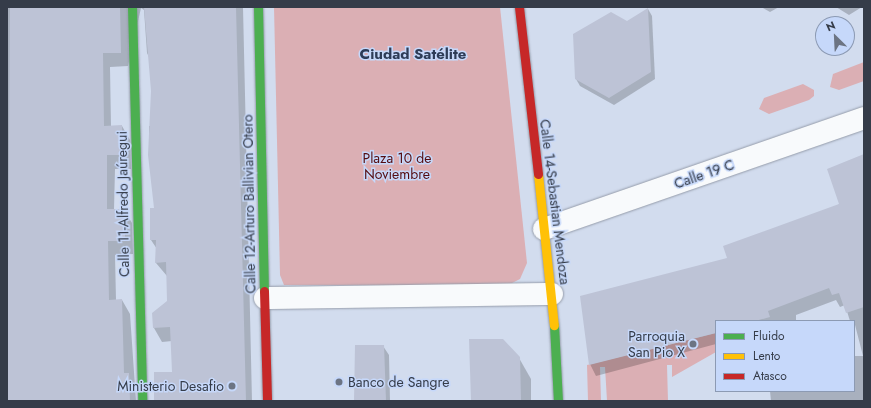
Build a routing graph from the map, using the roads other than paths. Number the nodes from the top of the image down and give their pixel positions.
1 (132, 7) edge
2 (258, 7) edge
3 (518, 7) edge
4 (864, 118) edge
5 (544, 229) junction
6 (552, 294) junction
7 (265, 298) junction
8 (142, 401) edge
9 (267, 401) edge
10 (558, 401) edge

1 - 8 street, Calle 11-Alfredo Jaúregui
2 - 7 street, Calle 12-Arturo Ballivian Otero
3 - 5 street, Calle 14-Sebastian Mendoza
4 - 5 street, Calle 19 C
5 - 6 street, Calle 14-Sebastian Mendoza
6 - 7 street
6 - 10 street, Calle 14-Sebastian Mendoza
7 - 9 street, Calle 12-Arturo Ballivian Otero

